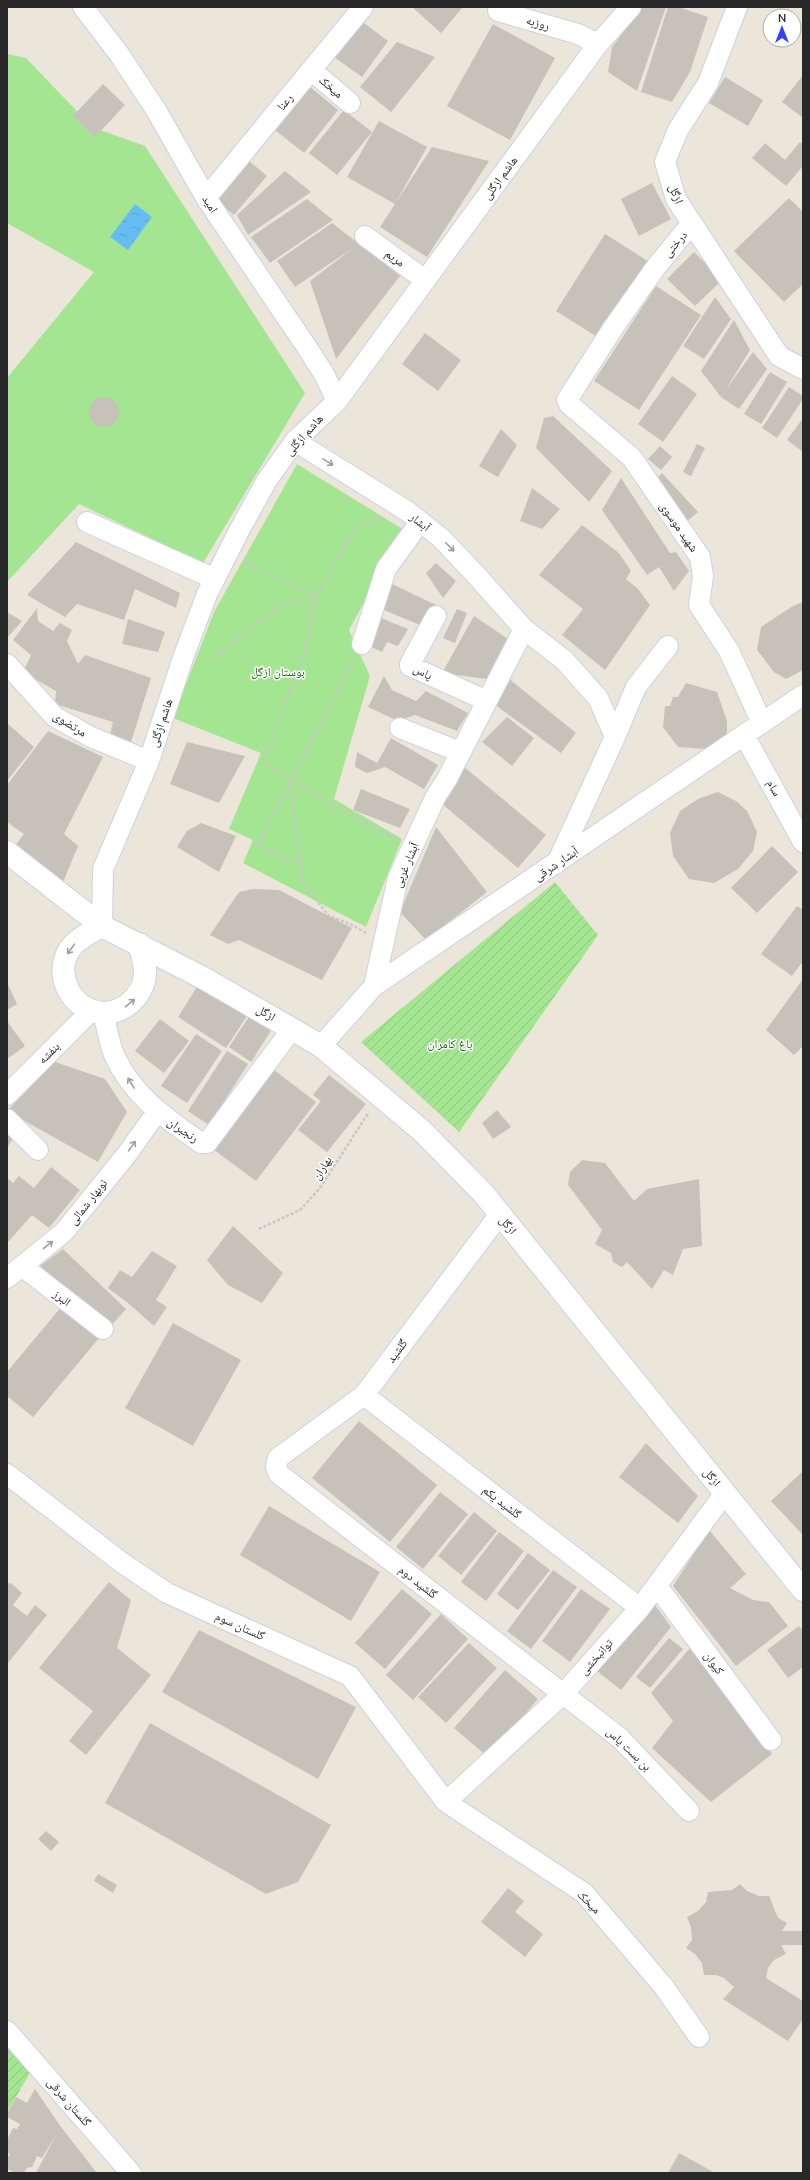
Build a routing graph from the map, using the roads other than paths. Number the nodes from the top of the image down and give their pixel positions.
1 (83, 7) edge
2 (363, 7) edge
3 (630, 7) edge
4 (737, 7) edge
5 (498, 11) dead end
6 (598, 44) junction
7 (311, 70) junction
8 (350, 104) dead end
9 (206, 198) junction
10 (692, 223) junction
11 (365, 236) dead end
12 (426, 280) junction
13 (803, 369) edge
14 (567, 400) joint
15 (337, 401) junction
16 (294, 441) junction
17 (413, 516) junction
18 (87, 522) dead end
19 (215, 579) junction
20 (436, 616) dead end
21 (524, 629) junction
22 (362, 644) road end
23 (668, 646) dead end
24 (7, 664) edge
25 (803, 695) edge
26 (487, 701) junction
27 (762, 723) junction
28 (400, 728) dead end
29 (744, 735) junction
30 (615, 737) junction
31 (460, 752) junction
32 (149, 762) junction
33 (803, 842) edge
34 (7, 852) edge
35 (557, 862) junction
36 (102, 926) junction
37 (139, 944) junction
38 (374, 986) junction
39 (97, 1012) junction
40 (292, 1029) junction
41 (321, 1046) junction
42 (7, 1095) edge
43 (156, 1112) junction
44 (7, 1119) edge
45 (38, 1150) dead end
46 (500, 1214) junction
47 (14, 1272) edge
48 (103, 1329) dead end
49 (364, 1395) junction
50 (276, 1467) joint
51 (7, 1474) edge
52 (725, 1493) junction
53 (795, 1568) edge
54 (657, 1586) junction
55 (803, 1590) edge
56 (640, 1608) junction
57 (564, 1693) junction
58 (771, 1740) dead end
59 (446, 1802) junction
60 (689, 1811) dead end
61 (7, 2031) edge
62 (699, 2037) dead end
63 (129, 2172) edge

1 - 9 street, امید
2 - 7 street, رعنا
3 - 6 street, هاشم ازگلی
4 - 10 street, ازگل
5 - 6 street, روزبه
6 - 12 street, هاشم ازگلی
7 - 8 street, میخک
7 - 9 street, رعنا
9 - 15 street, امید
10 - 13 street, درختی
10 - 14 street, درختی
11 - 12 street, مریم
12 - 15 street, هاشم ازگلی
14 - 27 street, شهید موسوی
15 - 16 street, هاشم ازگلی
16 -> 17 street, آبشار
16 - 19 street, هاشم ازگلی
17 -> 21 street, آبشار
17 - 22 street
18 - 19 street
19 - 32 street, هاشم ازگلی
20 - 26 street, یاس
21 - 26 street
21 - 30 street, آبشار
23 - 30 street
24 - 32 street, مرتضوی
25 - 27 street, آبشار شرقی
26 - 31 street, آبشار غربی
27 - 29 street, آبشار شرقی
28 - 31 street
29 - 33 street, سام
29 - 35 street, آبشار شرقی
30 - 35 street
31 - 38 street, آبشار غربی
32 - 36 street, هاشم ازگلی
34 - 36 main road
35 - 38 street, آبشار شرقی
36 - 37 main road
36 -> 39 main road
39 -> 37 main road
37 - 40 main road, ازگل
38 - 41 street, آبشار شرقی
39 - 42 street, بنفشه
43 -> 39 street, رنجبران
40 - 41 main road, ازگل
40 - 43 street, رنجبران
41 - 46 main road, ازگل
47 -> 43 street, نوبهار شمالی
44 - 45 street
46 - 49 street, گلشید
46 - 52 main road, ازگل
47 - 48 street, البرز
49 - 50 street, گلشید
49 - 56 street, گلشيد يكم
50 - 57 street, گلشيد دوم
51 - 59 street, گلستان سوم
52 - 53 main road, ازگل
52 - 54 street, توانبخشی
53 - 55 main road, ازگل
54 - 56 street, توانبخشی
54 - 58 street, کیوان
56 - 57 street, توانبخشی
57 - 59 street, توانبخشی
57 - 60 street, بن بست یاس
59 - 62 street, میخک
61 - 63 street, گلستان شرقی

